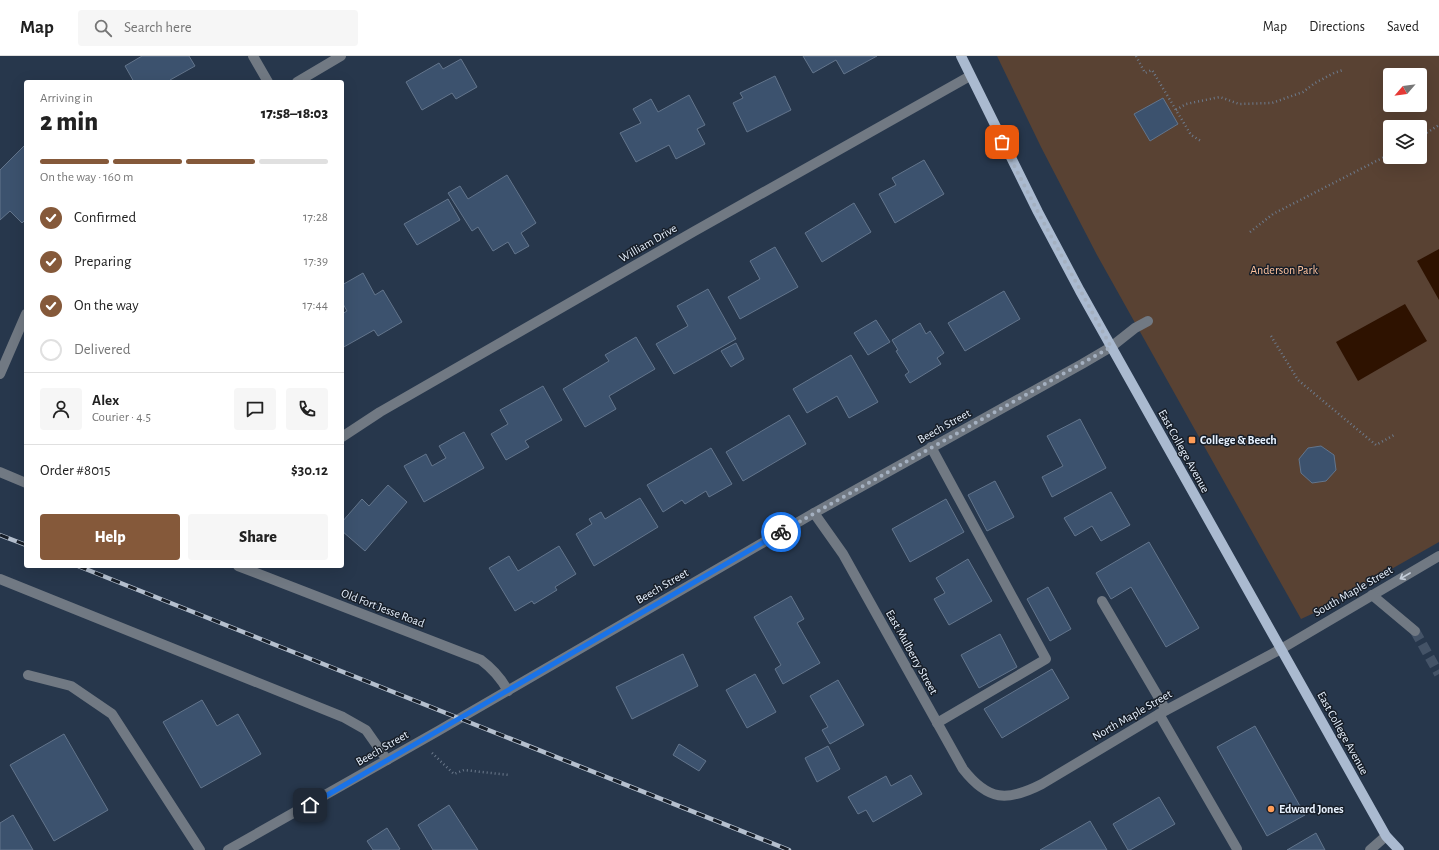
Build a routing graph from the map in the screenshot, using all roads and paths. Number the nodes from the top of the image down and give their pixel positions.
1 (253, 56) edge
2 (341, 56) edge
3 (961, 56) edge
4 (1136, 56) edge
5 (1343, 70) dead end
6 (970, 76) junction
7 (267, 80) edge
8 (300, 80) edge
9 (1176, 110) junction
10 (1439, 125) edge
11 (1427, 132) edge
12 (1201, 141) dead end
13 (1383, 158) edge
14 (1250, 232) dead end
15 (24, 319) edge
16 (1148, 321) dead end
17 (1271, 336) dead end
18 (1111, 347) junction
19 (0, 374) edge
20 (1396, 434) dead end
21 (344, 436) edge
22 (931, 448) junction
23 (0, 472) edge
24 (24, 482) edge
25 (814, 513) junction
26 (1439, 556) edge
27 (250, 568) edge
28 (262, 570) edge
29 (0, 579) edge
30 (1372, 595) junction
31 (1102, 601) dead end
32 (1415, 631) tunnel mouth
33 (1281, 649) junction
34 (28, 675) dead end
35 (508, 691) junction
36 (1162, 712) junction
37 (937, 724) junction
38 (419, 742) junction
39 (387, 760) junction
40 (509, 775) dead end
41 (995, 794) joint
42 (1386, 836) junction
43 (1237, 849) dead end
44 (200, 850) edge
45 (229, 850) edge
46 (1370, 850) edge
47 (1390, 850) edge
48 (1399, 850) edge

1 - 7 street
2 - 8 street
3 - 6 main road, East College Avenue
4 - 9 path
5 - 9 path
6 - 18 main road, East College Avenue
6 - 21 street, William Drive
9 - 12 path
10 - 11 path
13 - 14 path
15 - 19 street
16 - 18 street, Beech Street
17 - 20 path
18 - 22 street, Beech Street
18 - 33 main road, East College Avenue
22 - 25 street, Beech Street
22 - 37 street
23 - 24 street
25 - 35 street, Beech Street
25 - 37 street, East Mulberry Street
26 -> 30 street, South Maple Street
27 - 28 street, Old Fort Jesse Road
28 - 35 street, Old Fort Jesse Road
29 - 39 street
30 - 32 street
30 - 33 street, South Maple Street
31 - 36 street
33 - 36 street, North Maple Street
33 - 42 main road, East College Avenue
34 - 44 street
35 - 38 street, Beech Street
36 - 41 street, North Maple Street
36 - 43 street
37 - 41 street, East Mulberry Street
38 - 39 street, Beech Street
38 - 40 path
39 - 45 street, Beech Street
42 - 46 street
42 - 47 main road
42 - 48 main road, East College Avenue

